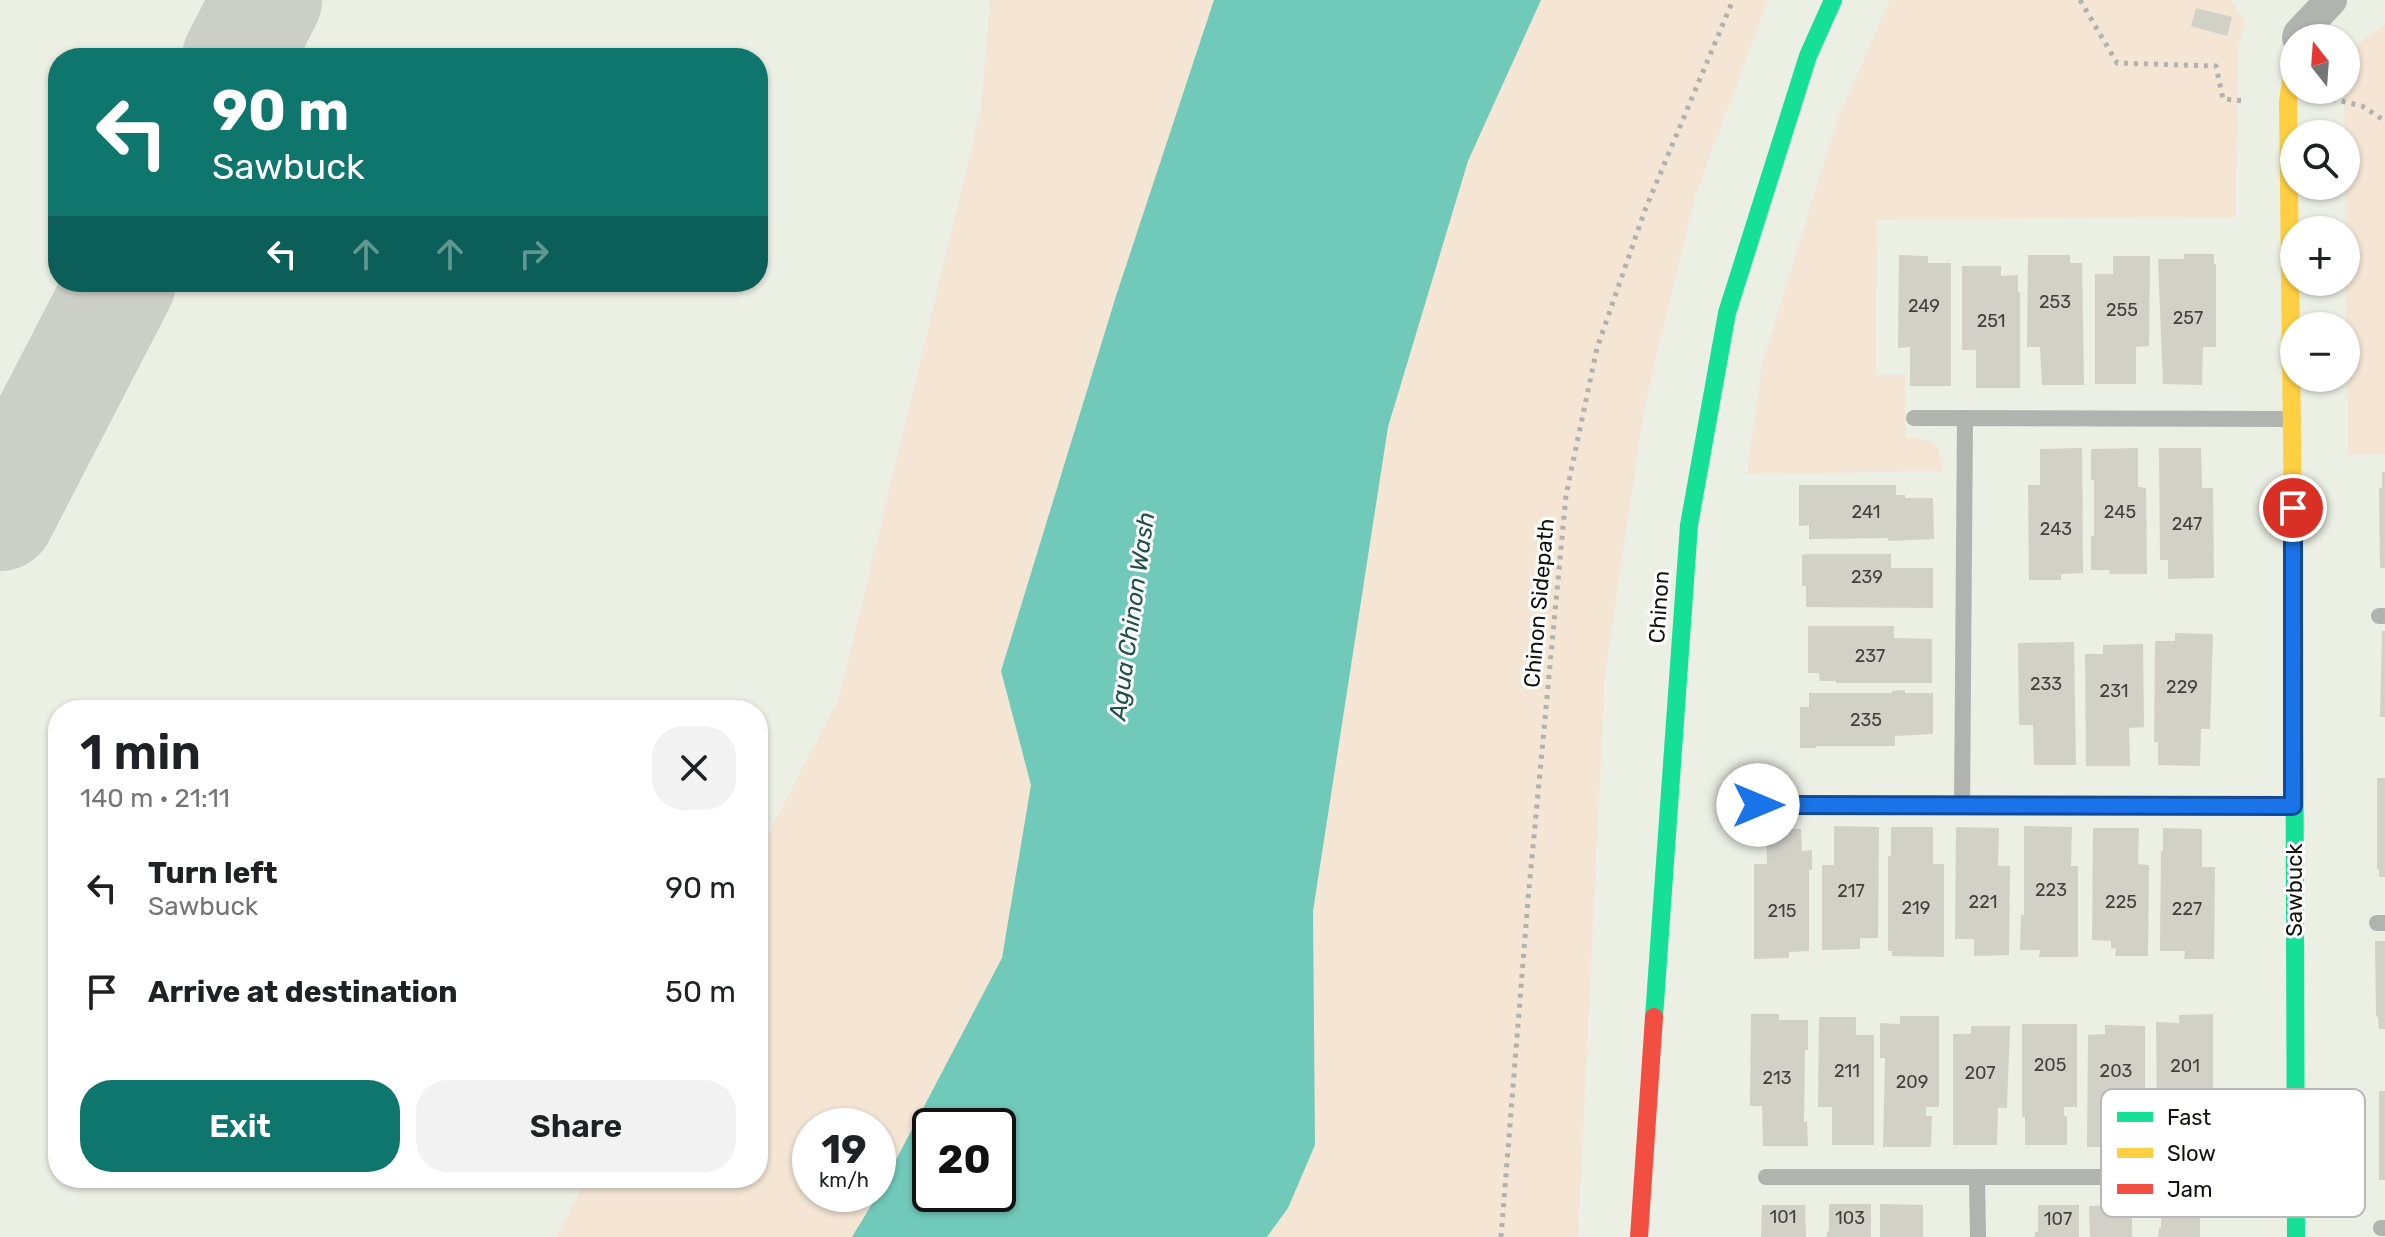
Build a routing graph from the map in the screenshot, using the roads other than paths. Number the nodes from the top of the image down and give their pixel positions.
1 (1833, 0) edge
2 (2331, 0) edge
3 (2308, 24) edge
4 (2288, 104) edge
5 (1914, 418) dead end
6 (1965, 419) junction
7 (2293, 419) junction
8 (1758, 805) dead end
9 (1962, 806) junction
10 (2293, 806) junction
11 (2295, 1089) edge
12 (1766, 1177) dead end
13 (2101, 1177) edge
14 (1977, 1178) junction
15 (2296, 1217) edge
16 (1639, 1237) edge
17 (1978, 1237) edge
18 (2296, 1237) edge

1 - 16 street, Chinon
2 - 3 street
4 - 7 street, Sawbuck
5 - 6 lane
6 - 7 lane
6 - 9 lane
7 - 10 street, Sawbuck
8 - 9 lane
9 - 10 lane
10 - 11 street, Sawbuck
12 - 14 lane
13 - 14 lane
14 - 17 lane
15 - 18 street, Sawbuck

